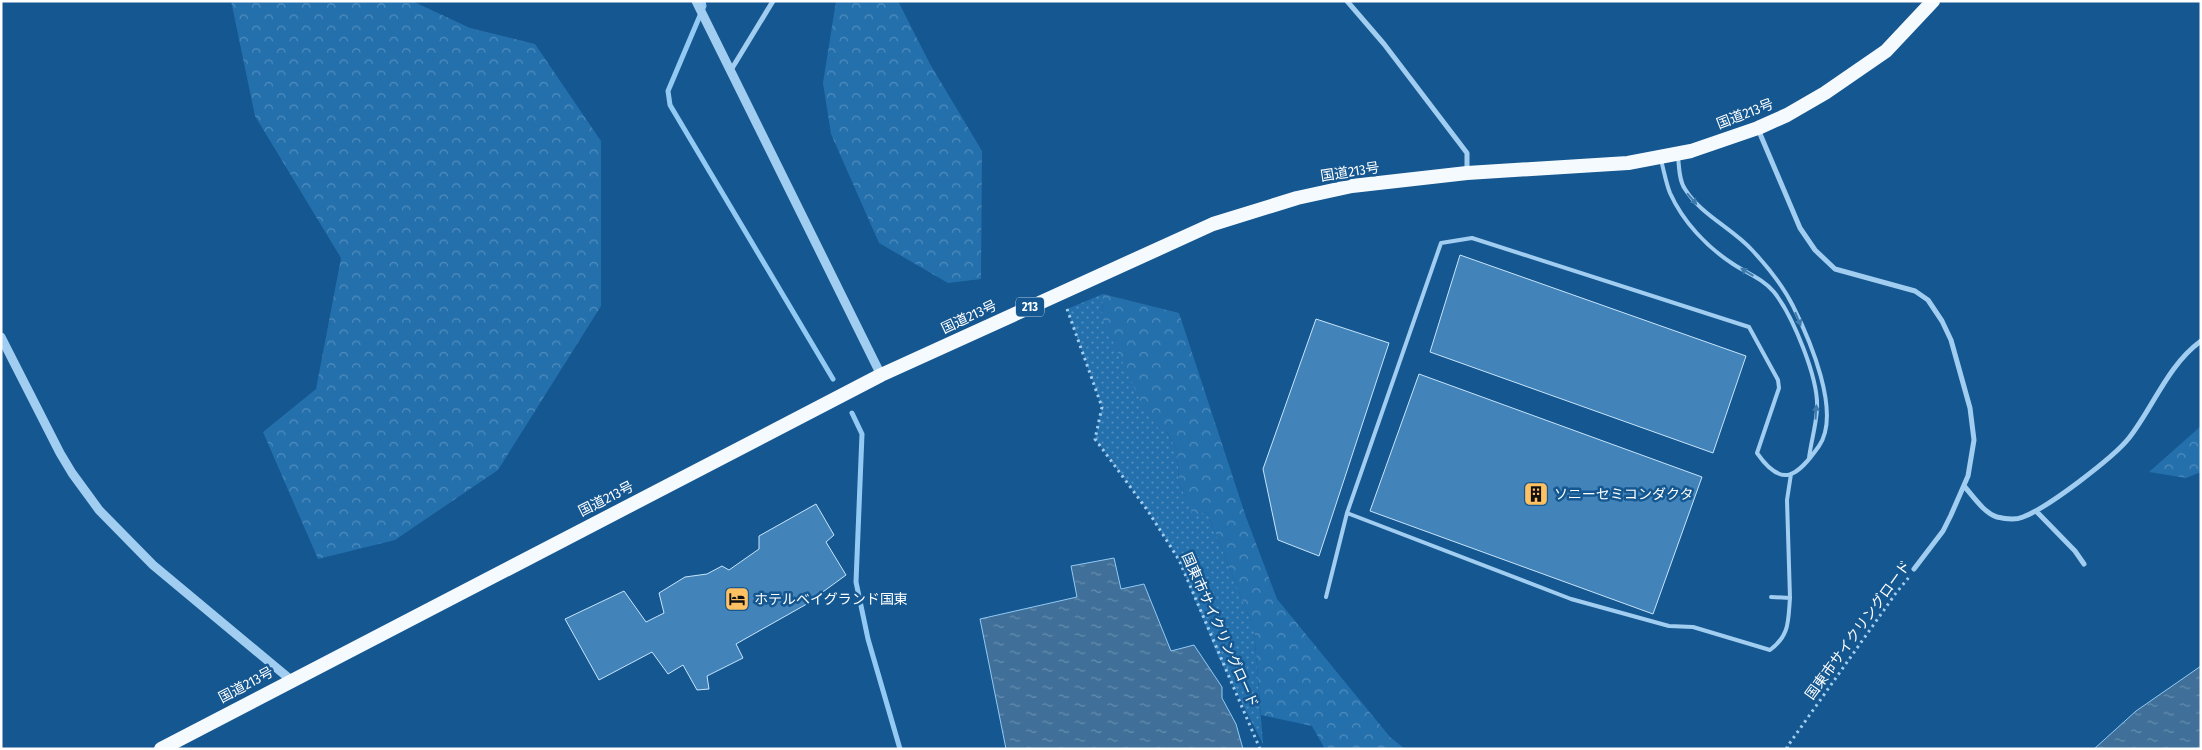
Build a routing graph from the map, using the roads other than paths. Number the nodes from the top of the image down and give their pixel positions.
1 (696, 1) edge
2 (772, 1) edge
3 (1347, 1) edge
4 (1933, 1) edge
5 (731, 70) junction
6 (1758, 128) junction
7 (1677, 154) junction
8 (1660, 158) junction
9 (1467, 173) junction
10 (1, 337) edge
11 (2201, 341) edge
12 (881, 375) junction
13 (1809, 461) junction
14 (1791, 474) junction
15 (1964, 486) junction
16 (2036, 511) junction
17 (1347, 513) junction
18 (2084, 564) dead end
19 (1914, 570) road end
20 (1326, 597) dead end
21 (1771, 597) dead end
22 (1790, 598) junction
23 (291, 680) junction
24 (161, 749) edge

1 - 5 street
2 - 5 street
3 - 9 street
4 - 6 highway, 国道213号 / 213
5 - 12 street
6 - 7 highway, 国道213号 / 213
6 - 15 street
7 - 8 highway, 国道213号 / 213
7 -> 13 lane
8 - 9 highway, 国道213号 / 213
13 -> 8 lane
9 - 12 highway, 国道213号 / 213
10 - 23 street
11 - 16 street
12 - 23 highway, 国道213号 / 213
13 - 14 lane
14 - 17 lane
14 - 22 lane
15 - 16 street
15 - 19 street
16 - 18 street
17 - 20 lane
17 - 22 lane
21 - 22 lane
23 - 24 highway, 国道213号 / 213

